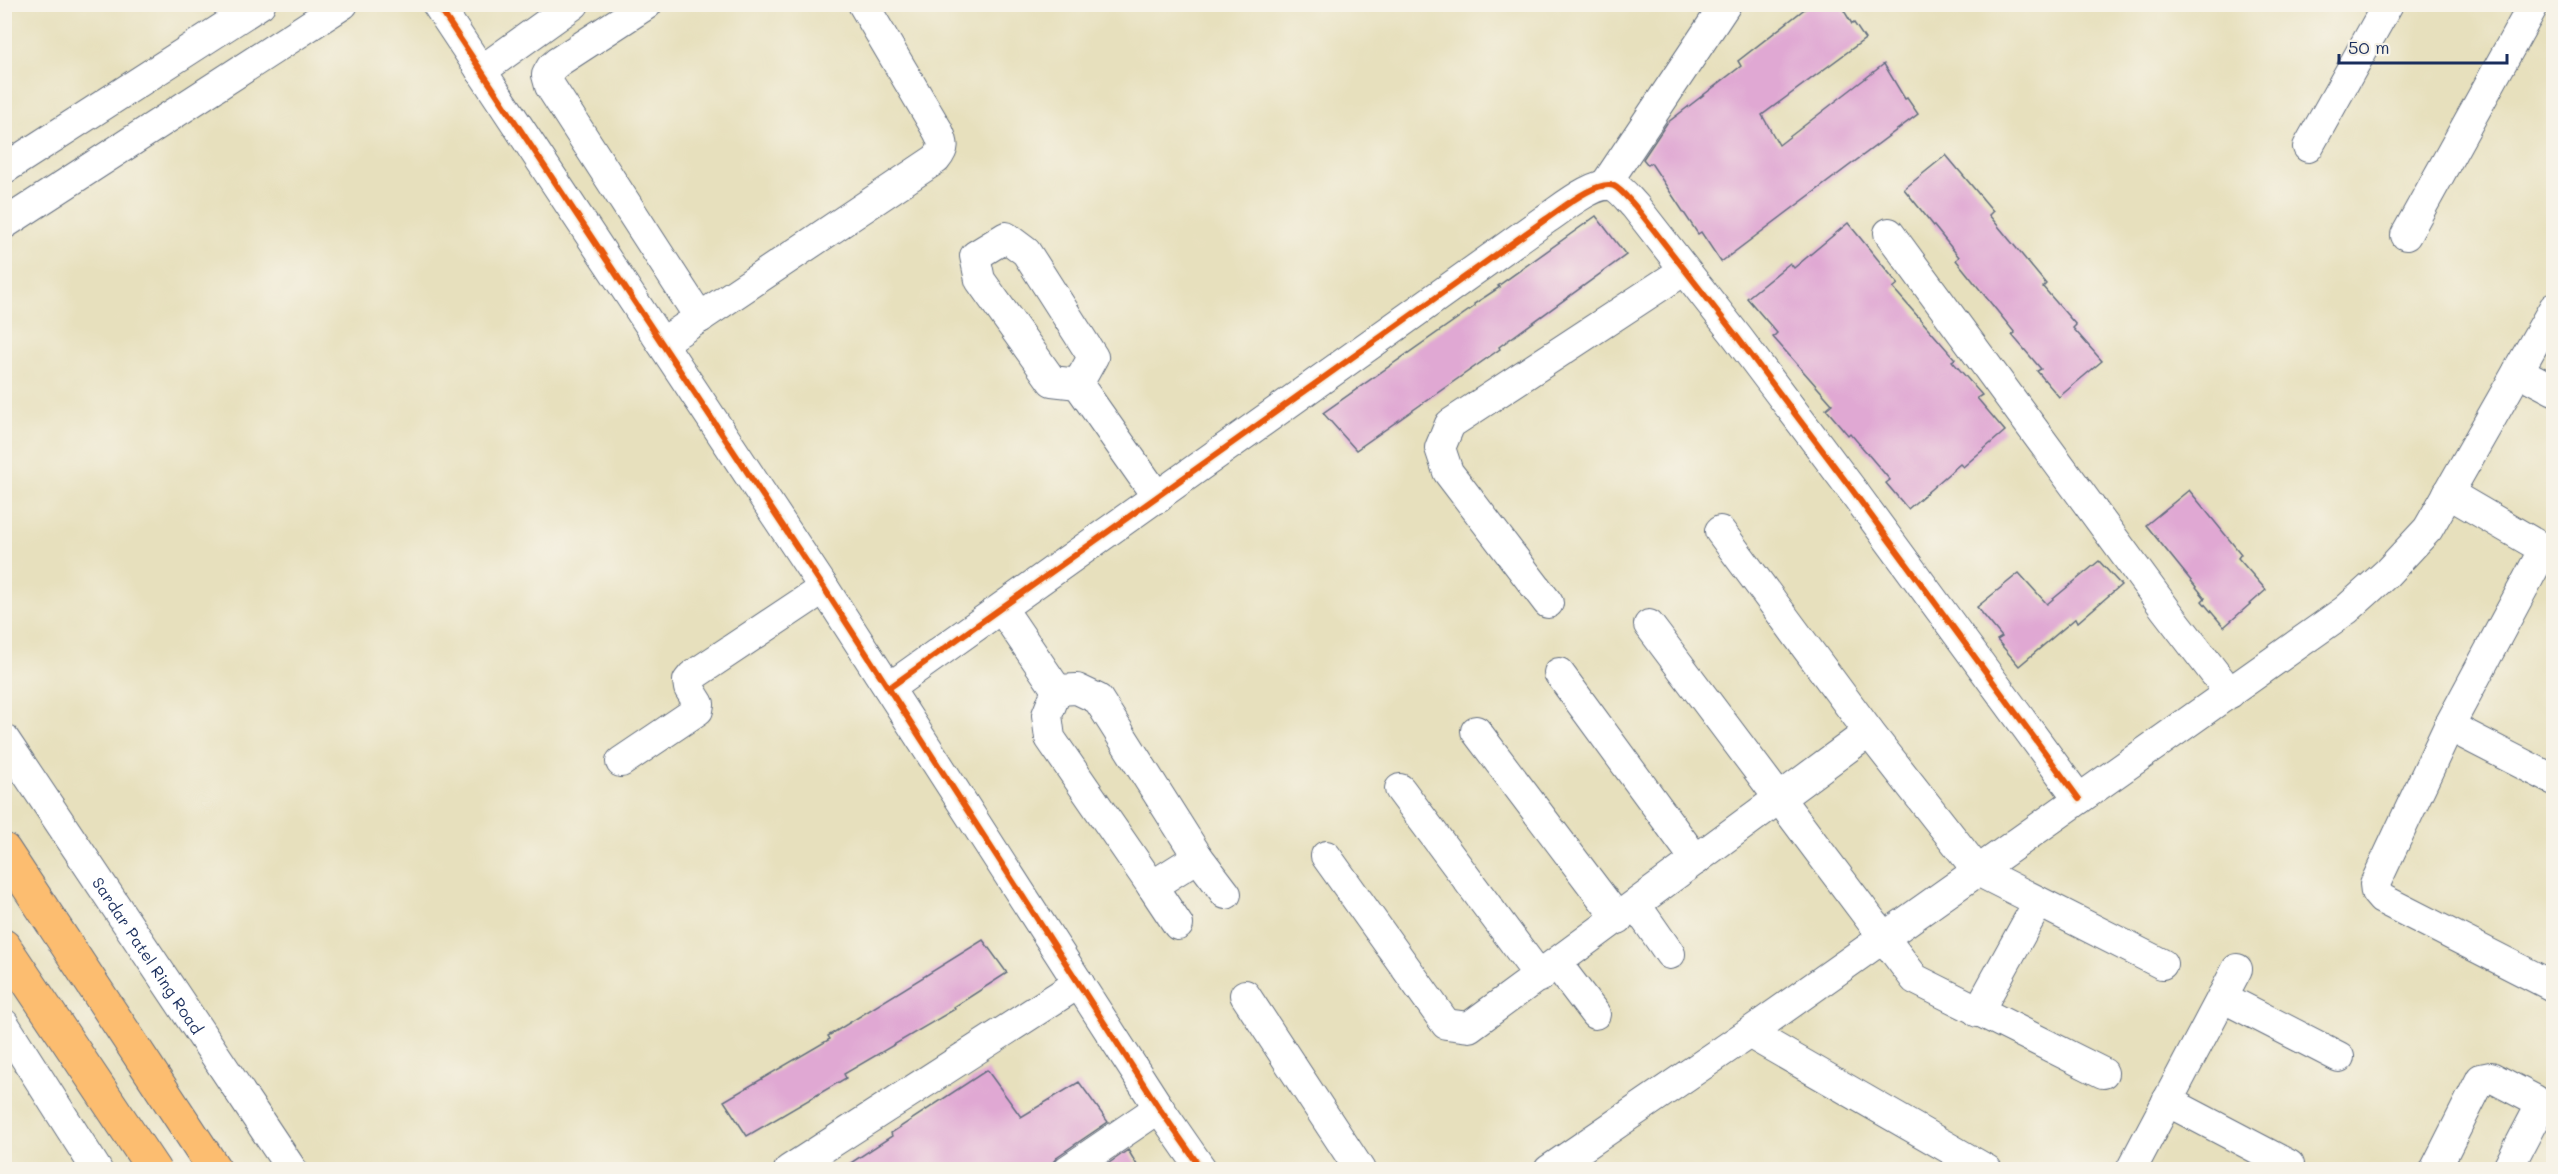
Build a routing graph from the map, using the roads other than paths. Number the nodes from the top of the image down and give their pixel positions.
1 (260, 4) edge
2 (343, 4) edge
3 (437, 4) edge
4 (574, 4) edge
5 (646, 4) edge
6 (862, 4) edge
7 (1726, 4) edge
8 (2388, 4) edge
9 (2534, 4) edge
10 (481, 71) junction
11 (2307, 147) dead end
12 (599, 162) junction
13 (4, 169) edge
14 (1605, 185) junction
15 (558, 188) junction
16 (626, 204) junction
17 (4, 224) edge
18 (586, 230) junction
19 (1889, 233) dead end
20 (2406, 235) dead end
21 (1683, 271) junction
22 (2553, 308) edge
23 (700, 318) junction
24 (662, 343) junction
25 (2518, 371) junction
26 (1078, 384) junction
27 (2553, 390) edge
28 (2448, 494) junction
29 (1158, 498) junction
30 (1720, 531) dead end
31 (2548, 552) edge
32 (824, 588) junction
33 (1548, 603) dead end
34 (1002, 609) junction
35 (1649, 625) dead end
36 (1559, 673) dead end
37 (889, 688) junction
38 (1057, 690) junction
39 (2230, 693) junction
40 (2449, 726) junction
41 (1476, 730) dead end
42 (1869, 732) junction
43 (4, 739) edge
44 (621, 762) dead end
45 (2553, 780) edge
46 (1400, 789) dead end
47 (1779, 798) junction
48 (2079, 800) junction
49 (4, 849) edge
50 (1326, 856) dead end
51 (1198, 857) junction
52 (1696, 860) junction
53 (1978, 871) junction
54 (1152, 886) junction
55 (1226, 894) dead end
56 (2038, 903) junction
57 (1627, 912) junction
58 (1178, 926) dead end
59 (1883, 938) junction
60 (4, 946) edge
61 (1670, 954) dead end
62 (2162, 964) dead end
63 (2237, 969) dead end
64 (1548, 970) junction
65 (1079, 983) junction
66 (2553, 987) edge
67 (1245, 995) dead end
68 (2222, 997) junction
69 (1978, 1012) junction
70 (1595, 1014) dead end
71 (4, 1024) edge
72 (1749, 1033) junction
73 (2339, 1057) dead end
74 (2103, 1073) dead end
75 (2167, 1101) junction
76 (1159, 1108) junction
77 (2289, 1164) dead end
78 (97, 1170) edge
79 (154, 1170) edge
80 (215, 1170) edge
81 (292, 1170) edge
82 (789, 1170) edge
83 (1068, 1170) edge
84 (1202, 1170) edge
85 (1360, 1170) edge
86 (1549, 1170) edge
87 (1987, 1170) edge
88 (2131, 1170) edge
89 (2435, 1170) edge
90 (2507, 1170) edge

1 - 13 street
2 - 17 street
3 - 10 street
4 - 10 street
5 - 12 street
6 - 23 street
7 - 14 street
8 - 11 street
9 - 20 street
10 - 15 street
12 - 15 street
12 - 16 street
14 - 21 street
14 - 29 street
15 - 18 street
16 - 18 street
16 - 23 street
18 - 24 street
19 - 39 street
21 - 33 street
21 - 48 street
22 - 25 street
23 - 24 street
24 - 32 street
25 - 27 street
25 - 28 street
26 - 26 street
26 - 29 street
28 - 31 street
28 - 39 street
29 - 34 street
30 - 42 street
31 - 40 street
32 - 37 street
32 - 44 street
34 - 37 street
34 - 38 street
35 - 47 street
36 - 52 street
37 - 65 street
38 - 51 street
38 - 54 street
39 - 48 street
40 - 45 street
40 - 66 street
41 - 57 street
42 - 47 street
42 - 53 street
43 - 81 street, Sardar Patel Ring Road
46 - 64 street
47 - 52 street
47 - 59 street
48 - 53 street
49 - 80 highway
50 - 64 street
51 - 54 street
51 - 55 street
52 - 57 street
53 - 56 street
53 - 59 street
54 - 58 street
56 - 62 street
56 - 69 street
57 - 61 street
57 - 64 street
59 - 69 street
59 - 72 street
60 - 79 highway
63 - 68 street
64 - 70 street
65 - 76 street
65 - 82 street
67 - 85 street
68 - 73 street
68 - 75 street
69 - 74 street
71 - 78 street
72 - 86 street
72 - 87 street
75 - 77 street
75 - 88 street
76 - 83 street
76 - 84 street
89 - 90 street

